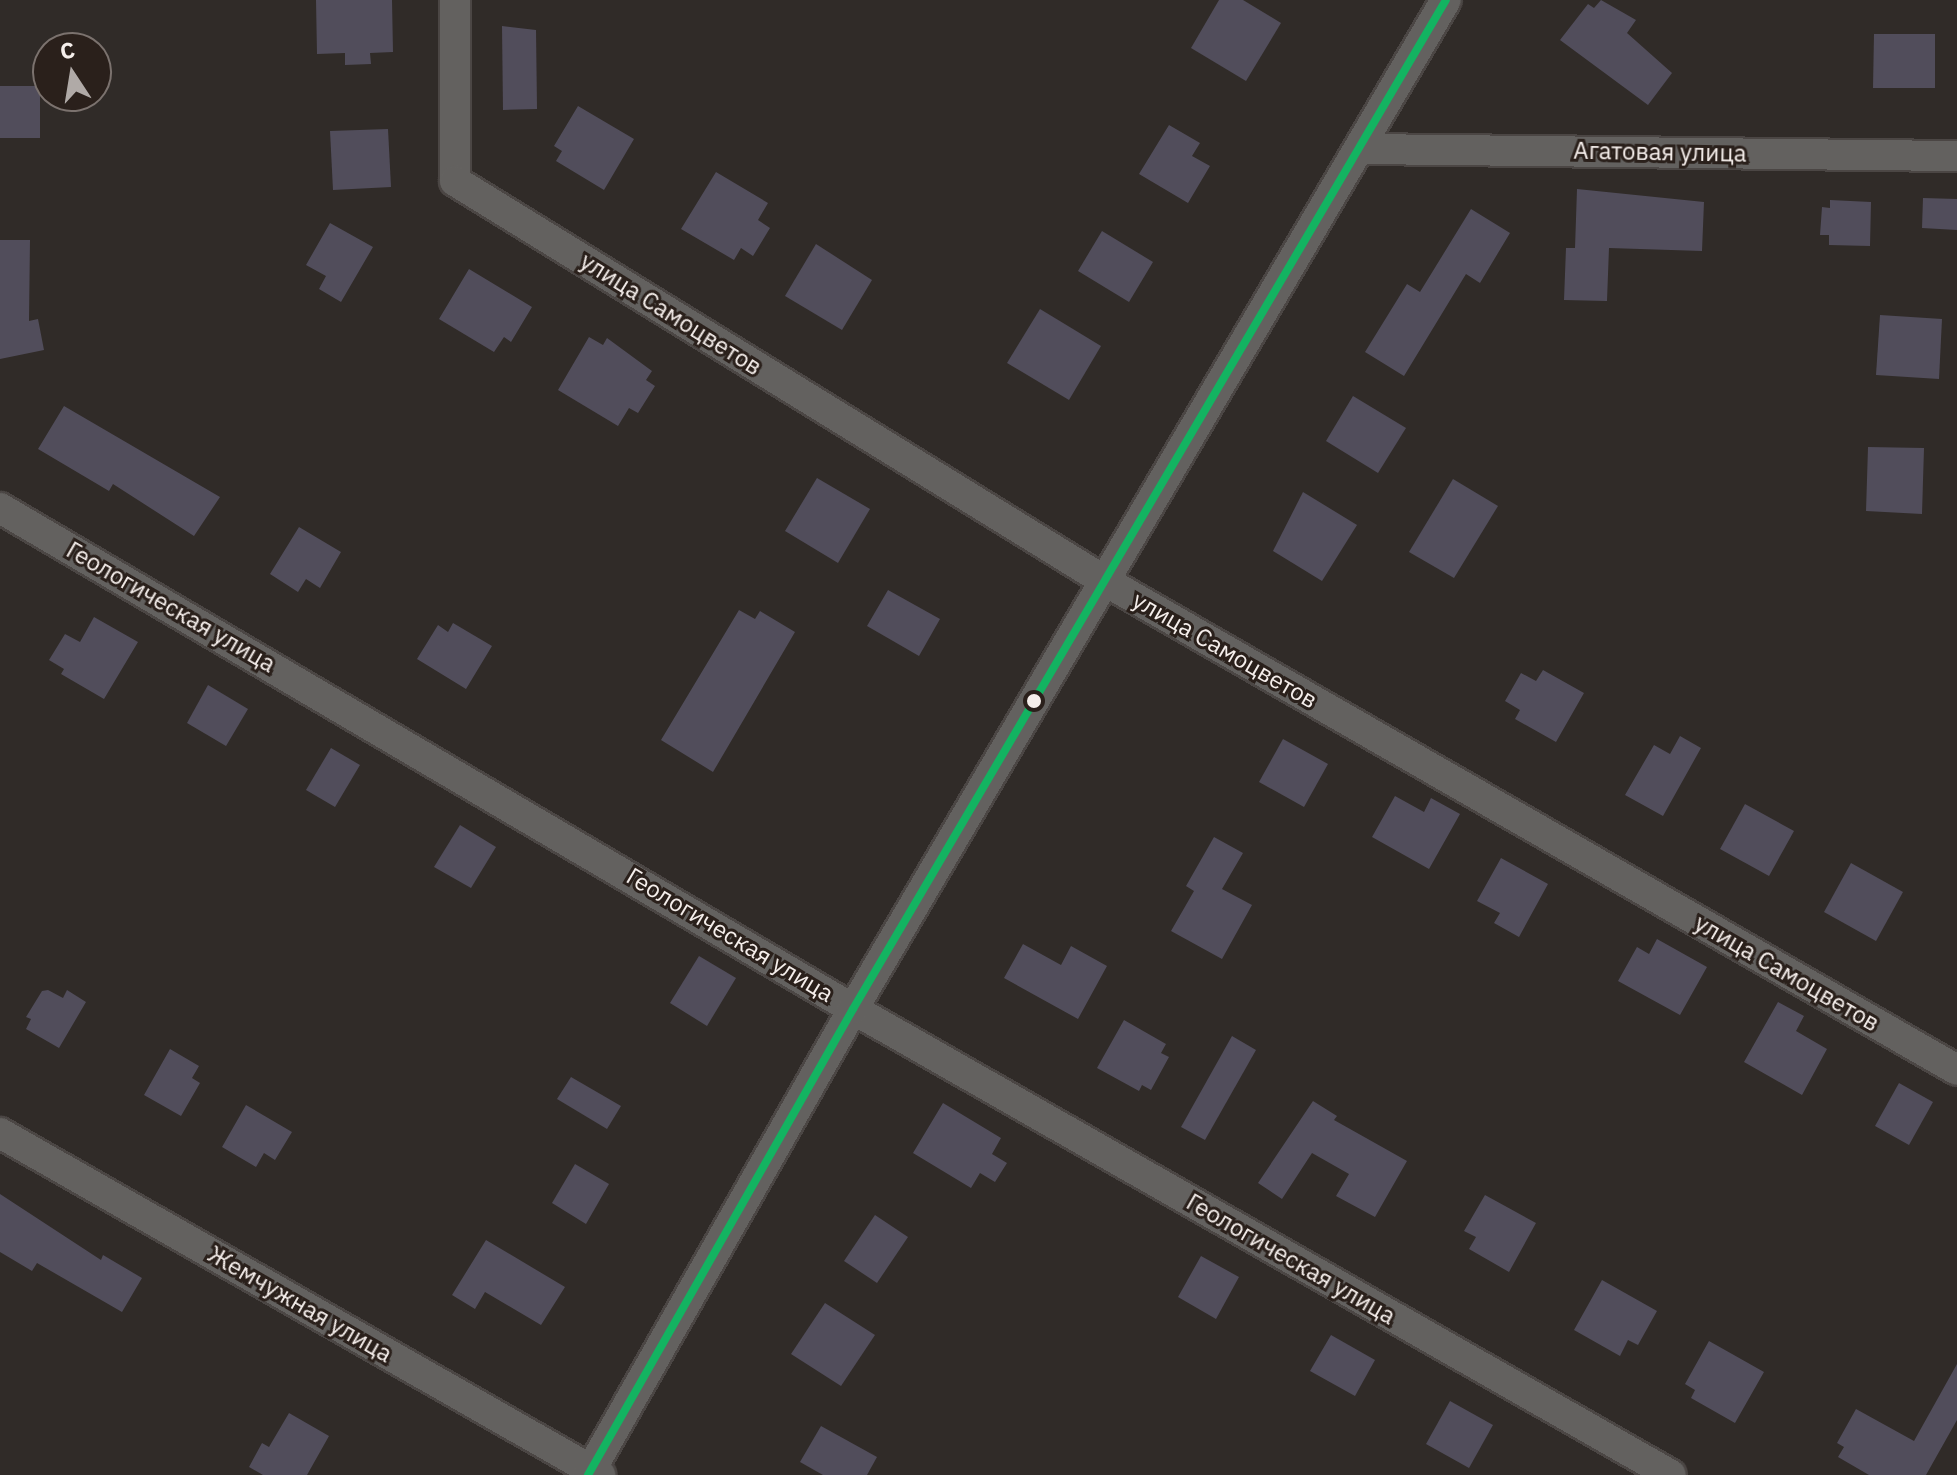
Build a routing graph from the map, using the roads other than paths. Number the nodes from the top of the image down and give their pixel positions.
1 (455, 0) edge
2 (1446, 0) edge
3 (1363, 149) junction
4 (1957, 156) edge
5 (0, 508) edge
6 (1105, 581) junction
7 (853, 1009) junction
8 (1957, 1070) edge
9 (0, 1133) edge
10 (593, 1473) edge
11 (1671, 1475) edge

1 - 6 street, улица Самоцветов
2 - 3 street
3 - 4 street, Агатовая улица
3 - 6 street
5 - 7 street, Геологическая улица
6 - 7 street
6 - 8 street, улица Самоцветов
7 - 10 street
7 - 11 street, Геологическая улица
9 - 10 street, Жемчужная улица

